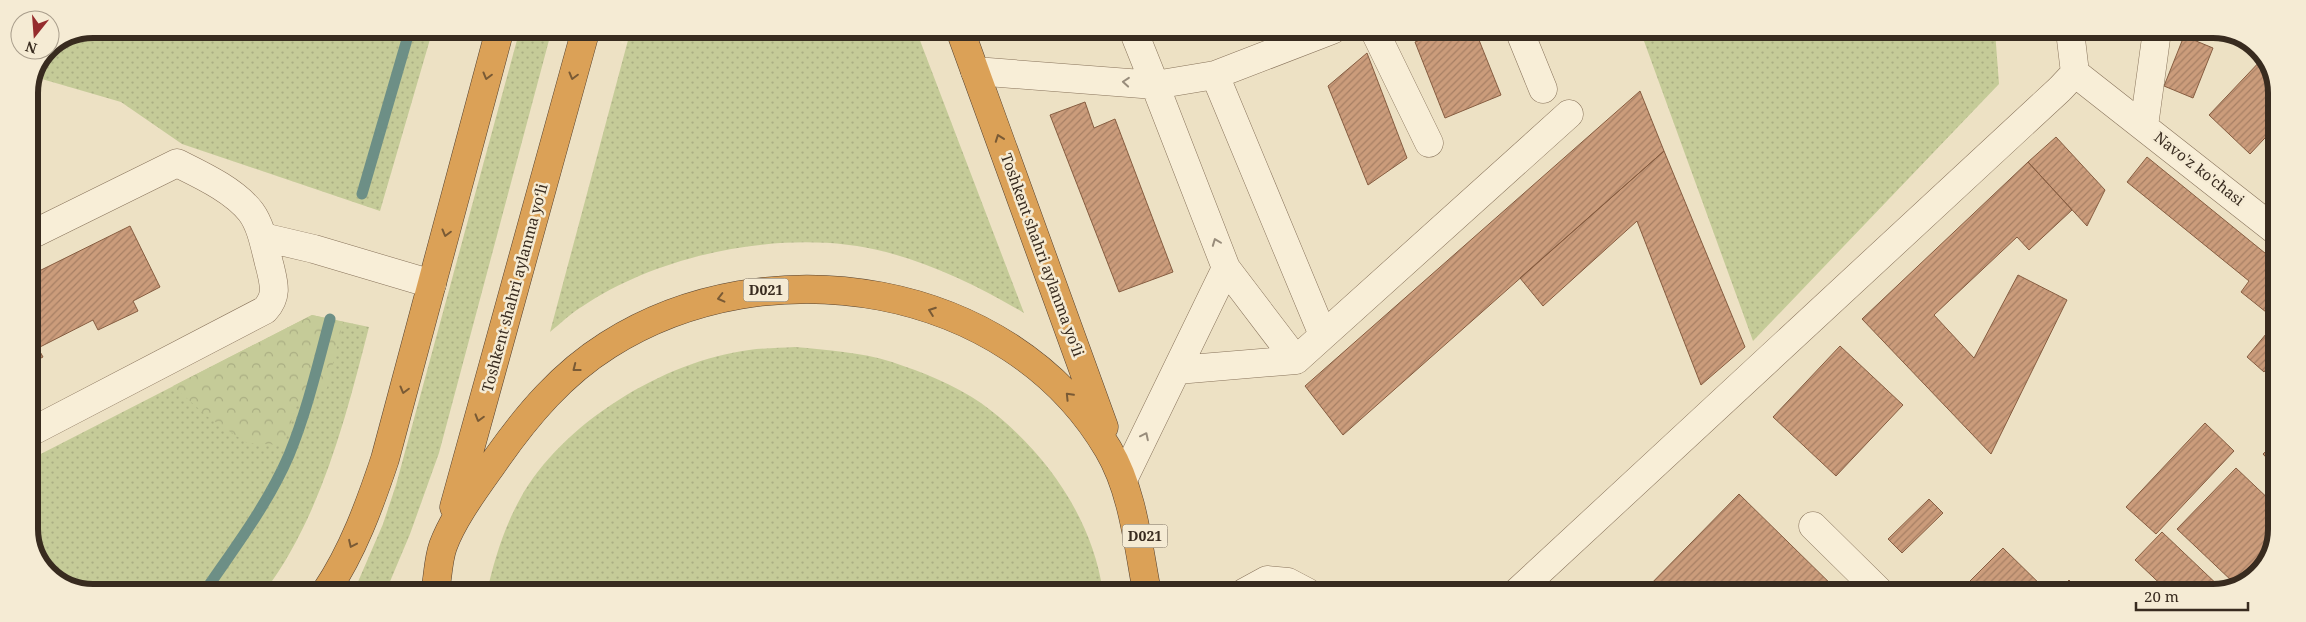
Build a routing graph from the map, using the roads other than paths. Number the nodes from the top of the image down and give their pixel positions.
1 (498, 38) edge
2 (584, 38) edge
3 (963, 38) edge
4 (1136, 38) edge
5 (1311, 38) edge
6 (1378, 38) edge
7 (1522, 38) edge
8 (2071, 38) edge
9 (2156, 38) edge
10 (975, 71) junction
11 (2076, 72) junction
12 (1215, 75) junction
13 (1155, 85) junction
14 (1543, 89) dead end
15 (1569, 114) dead end
16 (2144, 126) junction
17 (1429, 143) dead end
18 (2268, 225) edge
19 (38, 232) edge
20 (263, 237) junction
21 (1226, 268) junction
22 (432, 284) junction
23 (1323, 335) junction
24 (1296, 360) junction
25 (1176, 370) junction
26 (38, 428) edge
27 (1123, 480) junction
28 (1813, 526) dead end
29 (443, 546) junction
30 (330, 584) edge
31 (429, 584) edge
32 (436, 584) edge
33 (1145, 584) edge
34 (1164, 584) edge
35 (1260, 584) edge
36 (1292, 584) edge
37 (1526, 584) edge
38 (1872, 584) edge

1 -> 22 highway
2 -> 29 highway, Toshkent shahri aylanma yoʻli / D021
3 - 10 highway, Toshkent shahri aylanma yoʻli / D021
4 - 13 street
5 - 12 street
6 - 17 street
7 - 14 street
8 - 11 street
9 - 16 street, Navo'z ko'chasi
13 -> 10 street
27 -> 10 highway, Toshkent shahri aylanma yoʻli / D021
11 - 16 street, Navo'z ko'chasi
11 - 37 street
12 - 13 street
12 - 23 street
21 -> 13 street
15 - 23 street
16 - 18 street, Navo'z ko'chasi
19 - 20 street
20 - 22 street
20 - 26 street
21 - 24 street
21 - 25 street
22 -> 30 highway
23 - 24 street
24 - 25 street
27 -> 25 street
27 -> 29 highway, Toshkent shahri aylanma yoʻli / D021
27 - 33 highway, Toshkent shahri aylanma yoʻli / D021
27 - 34 highway, Toshkent shahri aylanma yoʻli / D021
28 - 38 street
29 - 31 highway, Toshkent shahri aylanma yoʻli / D021
29 - 32 highway, Toshkent shahri aylanma yoʻli / D021
35 - 36 street

